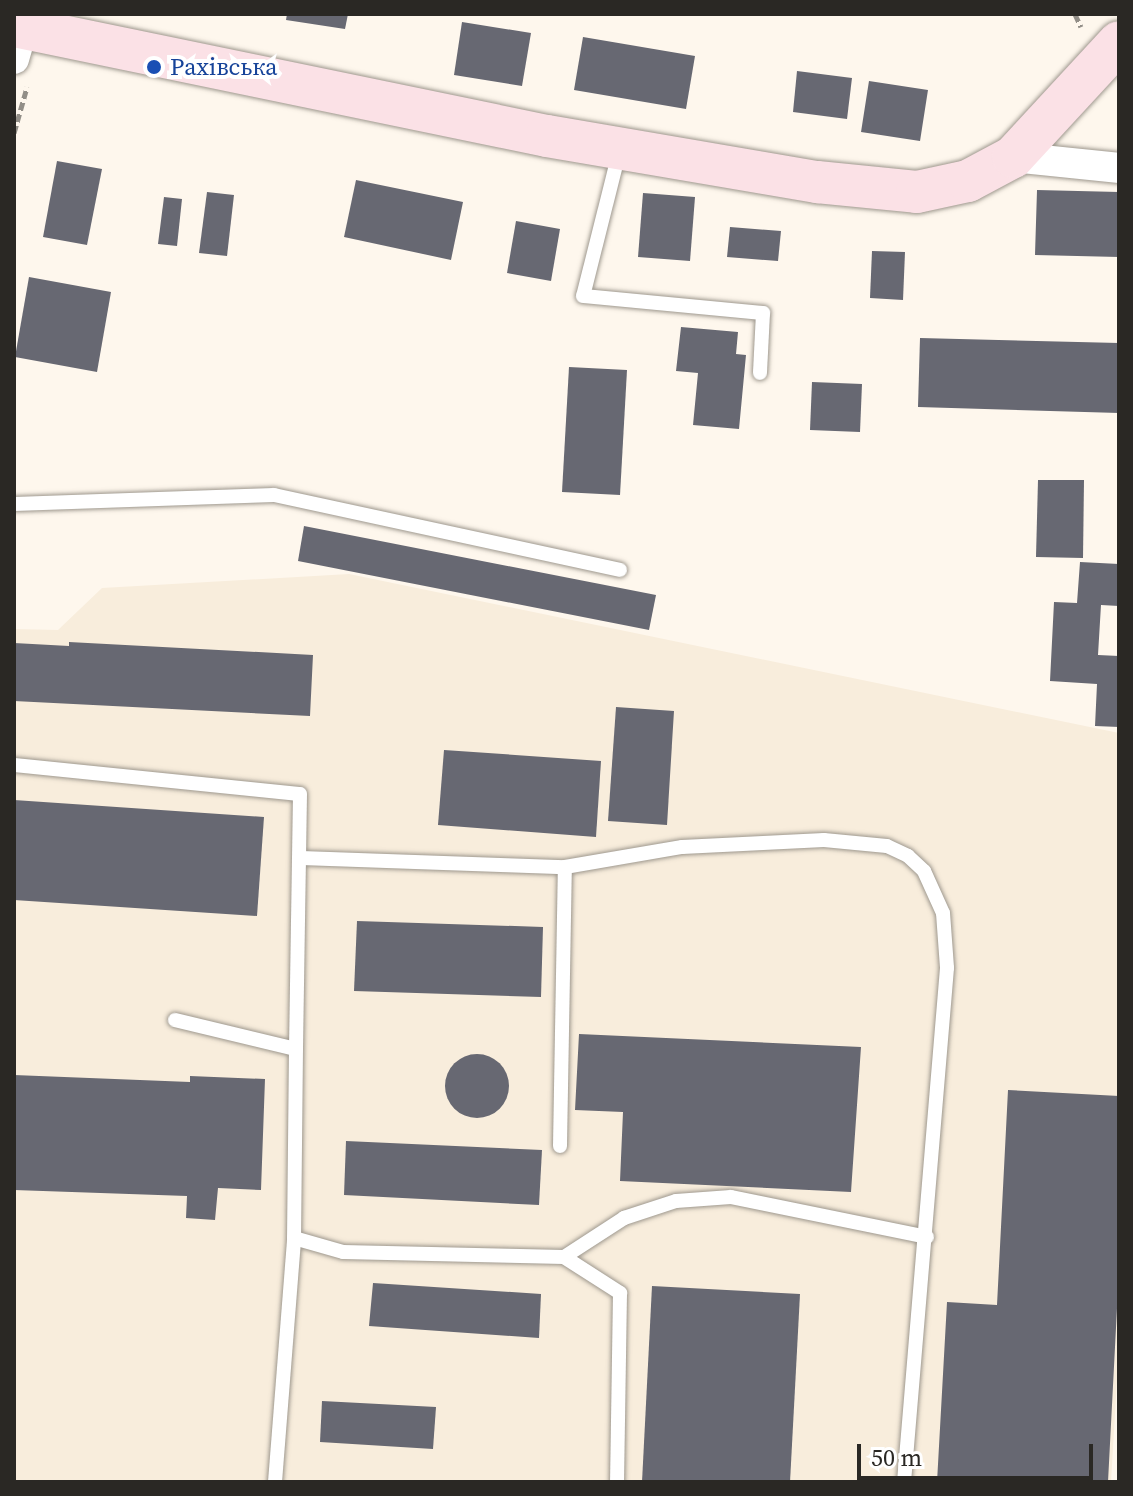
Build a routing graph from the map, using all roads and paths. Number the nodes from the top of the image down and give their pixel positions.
1 (17, 37) edge
2 (1119, 42) edge
3 (620, 149) junction
4 (1013, 157) junction
5 (1119, 168) edge
6 (760, 373) dead end
7 (14, 504) edge
8 (620, 570) dead end
9 (14, 765) edge
10 (301, 858) junction
11 (565, 867) junction
12 (175, 1020) dead end
13 (296, 1049) junction
14 (560, 1146) dead end
15 (927, 1237) junction
16 (294, 1238) junction
17 (564, 1257) junction
18 (275, 1482) edge
19 (617, 1482) edge
20 (904, 1482) edge

1 - 3 main road
2 - 4 main road
3 - 4 main road
3 - 6 lane
4 - 5 street
7 - 8 lane
9 - 10 lane
10 - 11 lane
10 - 13 lane
11 - 14 lane
11 - 15 lane
12 - 13 lane
13 - 16 lane
15 - 17 lane
15 - 20 lane
16 - 17 lane
16 - 18 lane
17 - 19 lane

